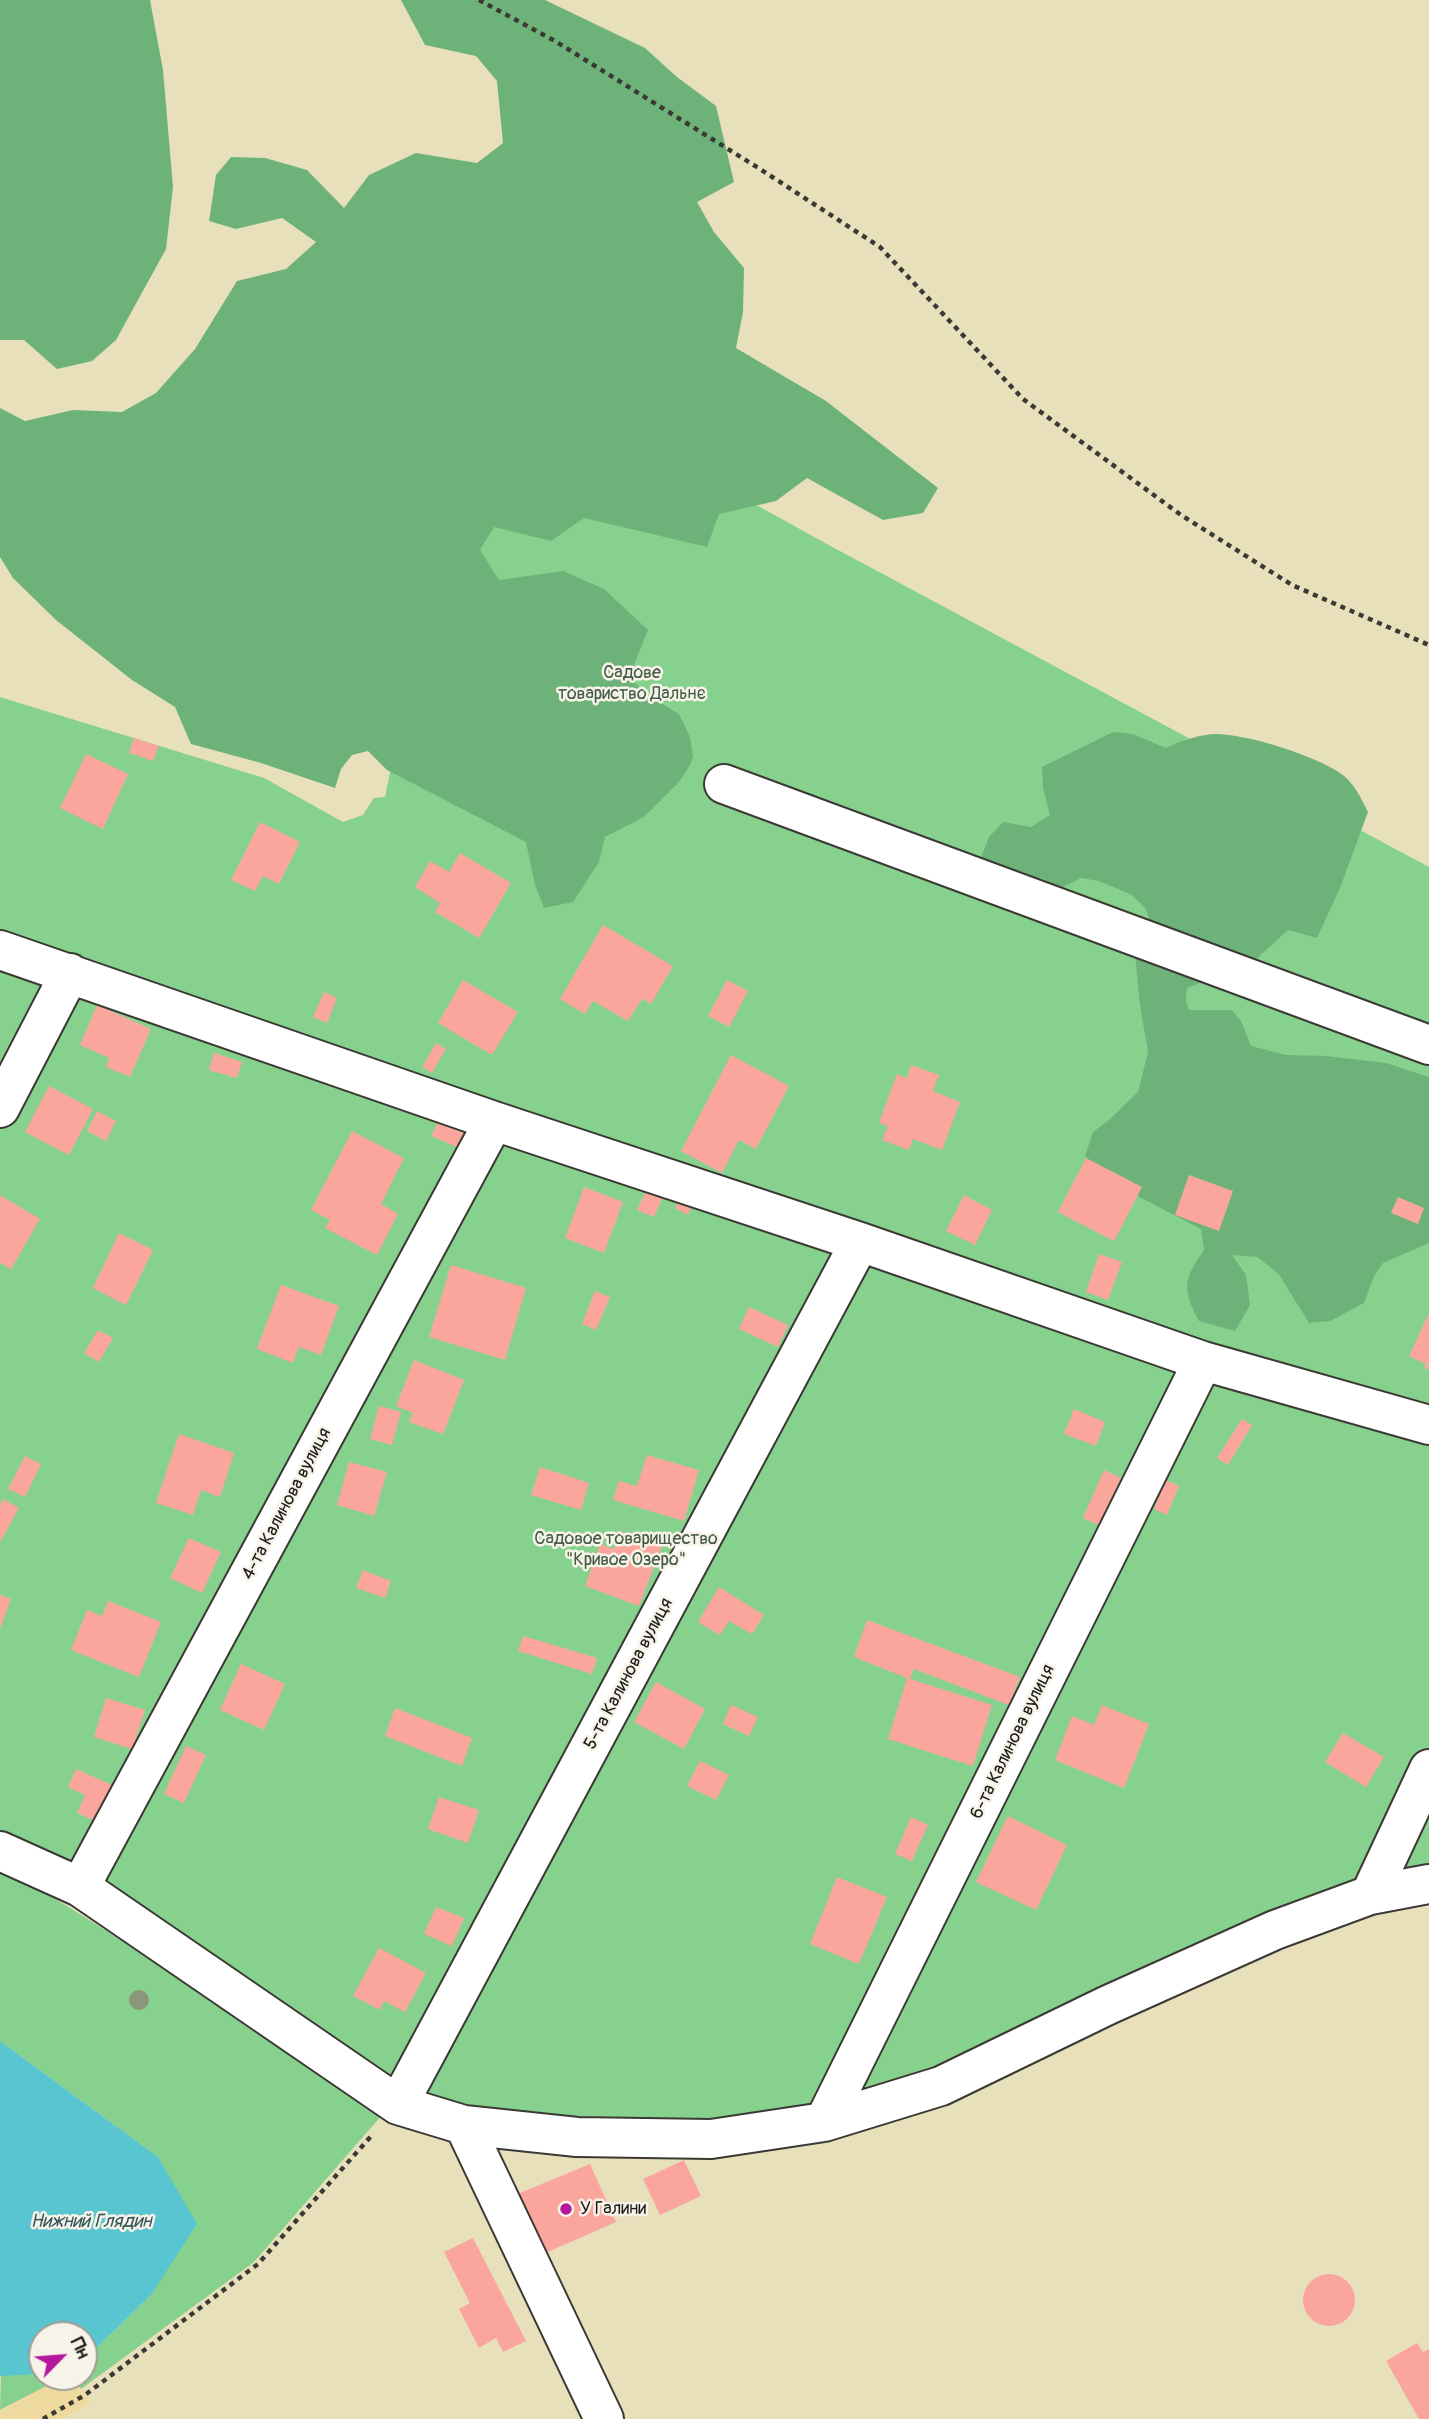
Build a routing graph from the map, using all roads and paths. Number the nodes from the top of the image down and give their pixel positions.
1 (479, 0) edge
2 (1429, 645) edge
3 (724, 784) dead end
4 (0, 950) edge
5 (70, 973) junction
6 (1429, 1045) edge
7 (0, 1108) edge
8 (494, 1121) junction
9 (860, 1242) junction
10 (1203, 1361) junction
11 (1429, 1425) edge
12 (1429, 1769) edge
13 (0, 1851) edge
14 (1429, 1884) edge
15 (80, 1887) junction
16 (1370, 1895) junction
17 (398, 2105) junction
18 (824, 2122) junction
19 (464, 2125) junction
20 (43, 2419) edge
21 (604, 2419) edge

1 - 2 path
3 - 6 street
4 - 5 street
5 - 7 street
5 - 8 street
8 - 9 street
8 - 15 street, 4-та Калинова вулиця
9 - 10 street
9 - 17 street, 5-та Калинова вулиця
10 - 11 street
10 - 18 street, 6-та Калинова вулиця
12 - 16 street
13 - 15 street
14 - 16 street
15 - 17 street
16 - 18 street
17 - 19 street
17 - 20 path
18 - 19 street
19 - 21 street

